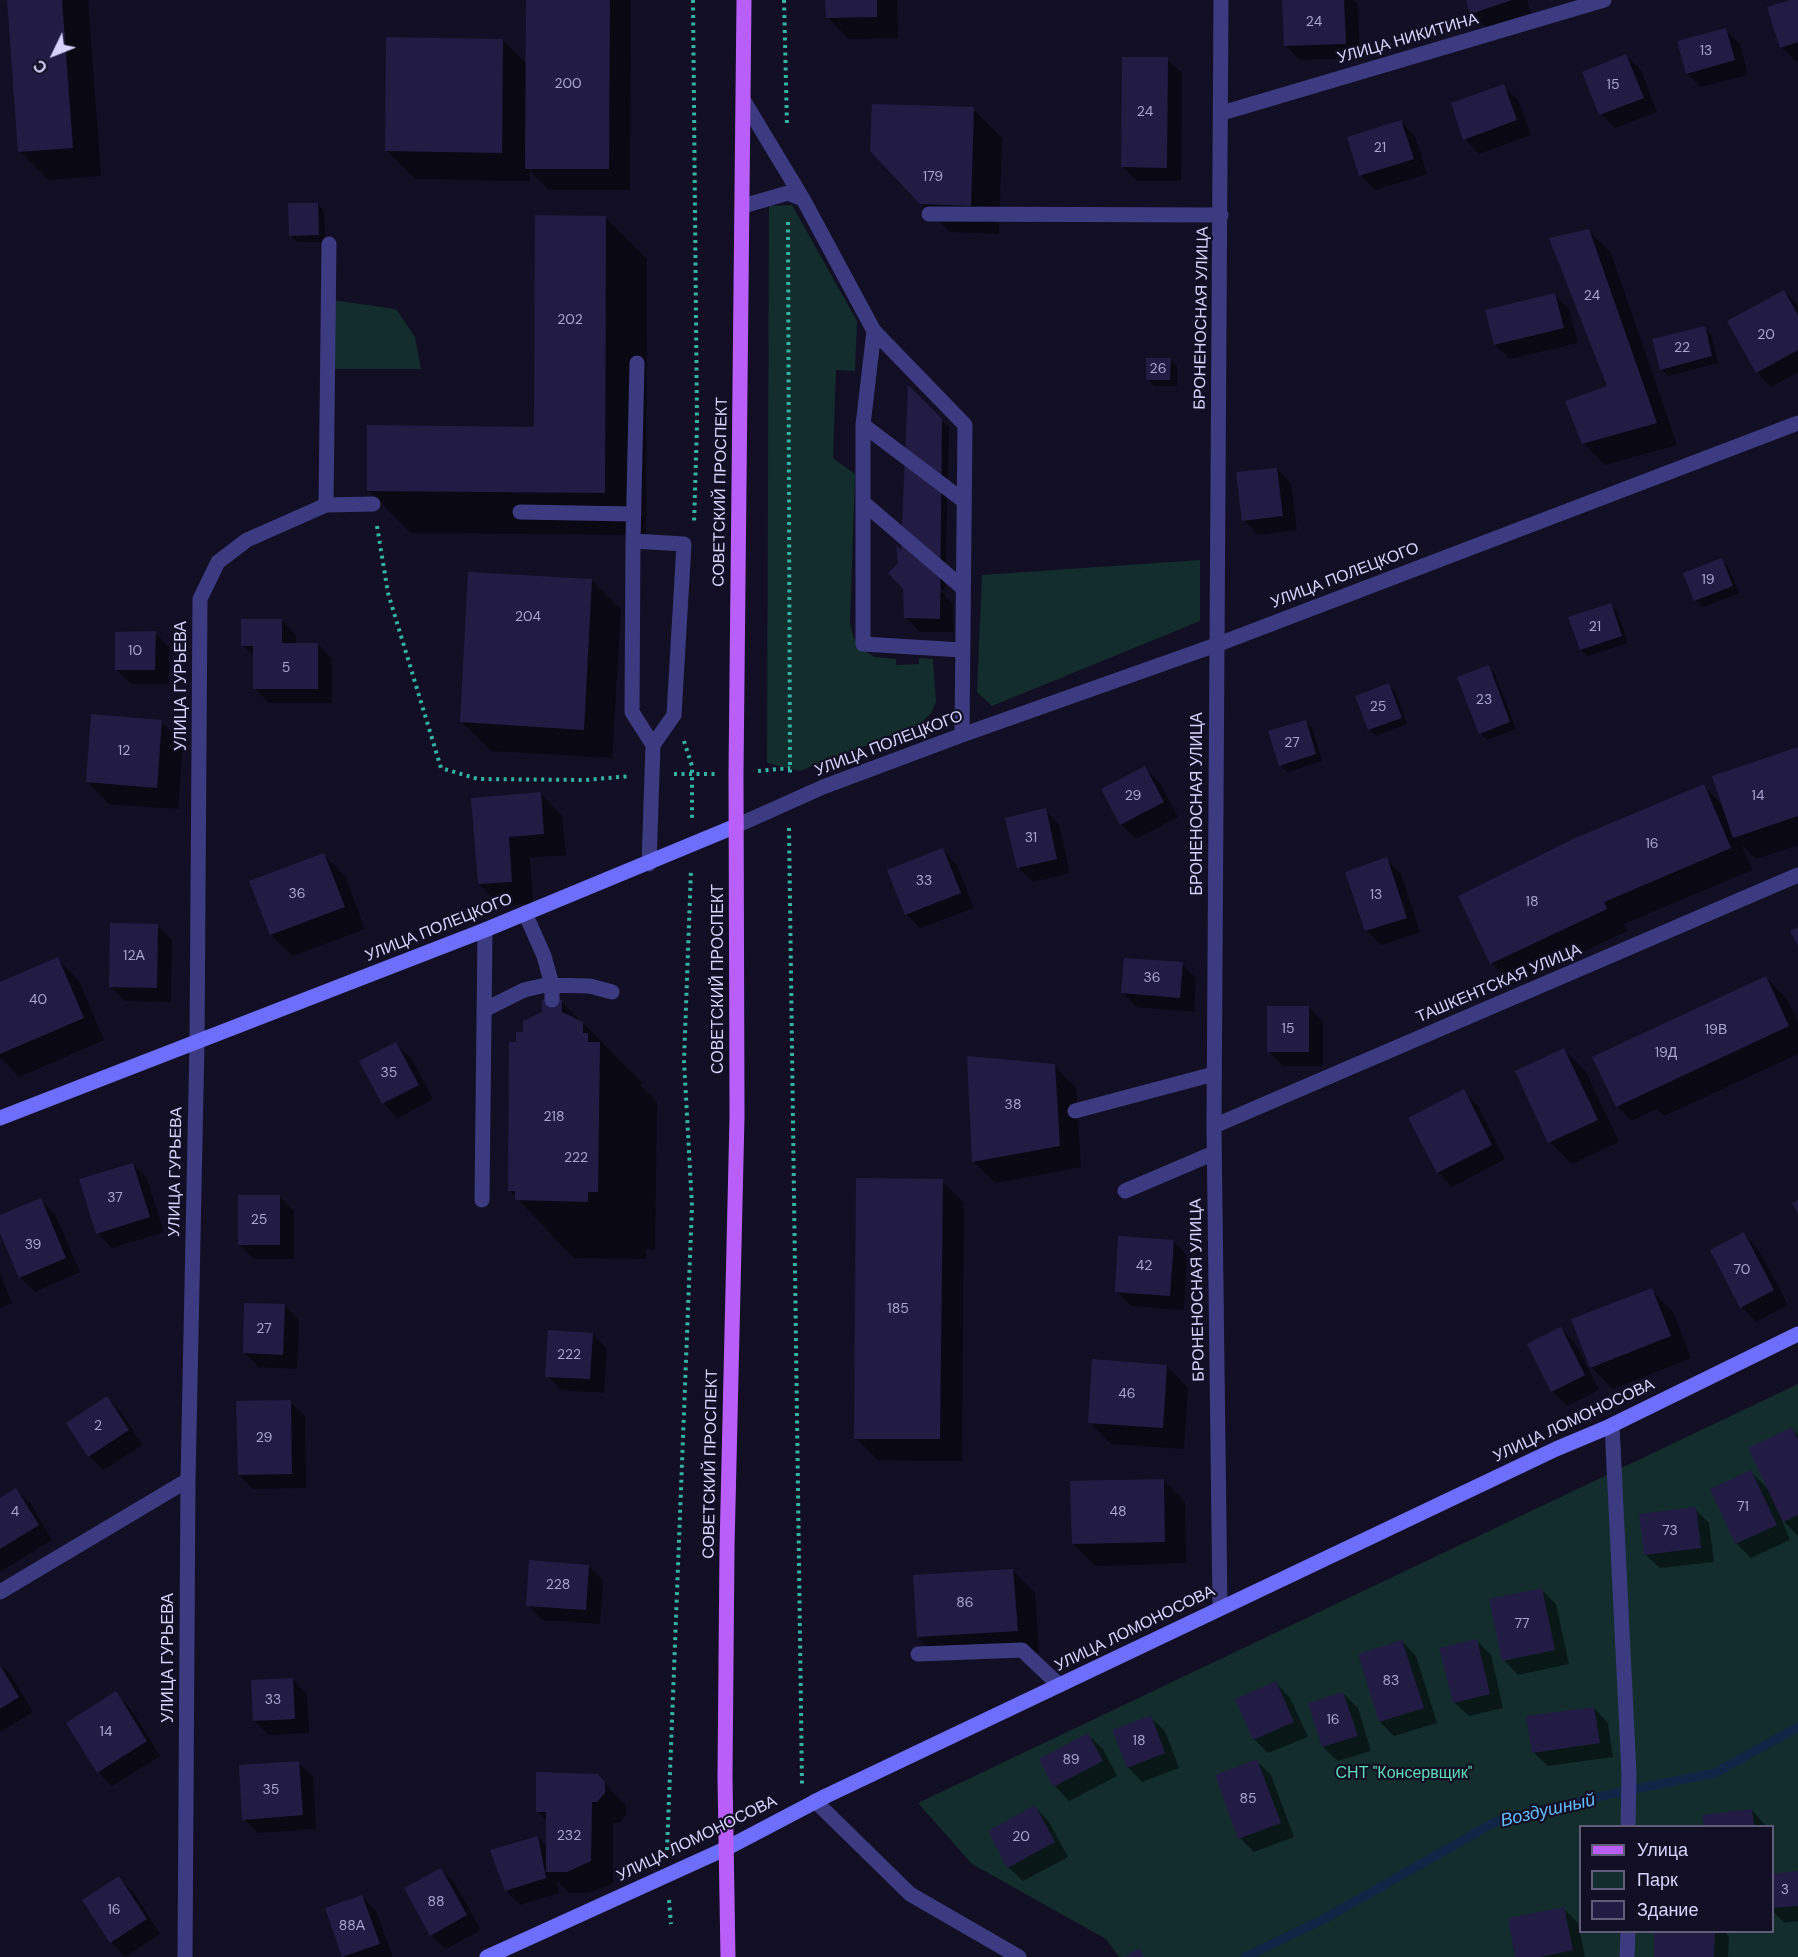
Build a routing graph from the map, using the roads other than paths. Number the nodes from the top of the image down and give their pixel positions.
1 (744, 0) edge
2 (1221, 0) edge
3 (1604, 0) edge
4 (744, 102) junction
5 (1222, 113) junction
6 (804, 199) junction
7 (742, 206) junction
8 (929, 214) dead end
9 (1221, 215) junction
10 (328, 244) dead end
11 (874, 331) junction
12 (637, 363) dead end
13 (1798, 423) edge
14 (863, 425) junction
15 (964, 501) junction
16 (373, 504) road end
17 (865, 504) junction
18 (326, 505) junction
19 (520, 512) dead end
20 (634, 514) junction
21 (633, 541) junction
22 (963, 588) junction
23 (1216, 645) junction
24 (962, 650) junction
25 (962, 735) junction
26 (653, 745) junction
27 (736, 826) junction
28 (649, 864) junction
29 (1798, 874) edge
30 (525, 914) junction
31 (485, 930) junction
32 (552, 985) junction
33 (612, 992) dead end
34 (552, 1000) dead end
35 (484, 1010) junction
36 (197, 1043) junction
37 (1214, 1074) junction
38 (1075, 1111) dead end
39 (0, 1118) edge
40 (1214, 1126) junction
41 (1214, 1153) junction
42 (1125, 1191) dead end
43 (482, 1200) dead end
44 (1798, 1334) edge
45 (1612, 1425) junction
46 (188, 1480) junction
47 (0, 1592) edge
48 (1220, 1608) junction
49 (918, 1654) dead end
50 (1059, 1685) junction
51 (809, 1804) junction
52 (1628, 1825) edge
53 (727, 1848) junction
54 (1628, 1933) edge
55 (496, 1955) edge
56 (186, 1957) edge
57 (728, 1957) edge
58 (1020, 1957) edge
59 (1627, 1957) edge

1 - 4 main road, СОВЕТСКИЙ ПРОСПЕКТ
2 - 5 street, БРОНЕНОСНАЯ УЛИЦА
3 - 5 street, УЛИЦА НИКИТИНА
4 - 6 street
4 - 7 main road, СОВЕТСКИЙ ПРОСПЕКТ
5 - 9 street, БРОНЕНОСНАЯ УЛИЦА
6 - 7 street
6 - 11 street
7 - 27 main road, СОВЕТСКИЙ ПРОСПЕКТ
8 - 9 street
9 - 23 street, БРОНЕНОСНАЯ УЛИЦА
10 - 18 street
11 - 14 street
11 - 15 street
12 - 20 street
13 - 23 street, УЛИЦА ПОЛЕЦКОГО
14 - 15 street
14 - 17 street
15 - 22 street
16 - 18 street, УЛИЦА ГУРЬЕВА
17 - 22 street
17 - 24 street
18 - 36 street, УЛИЦА ГУРЬЕВА
19 - 20 street
20 - 21 street
21 - 26 street
21 - 26 street
22 - 24 street
23 - 25 street, УЛИЦА ПОЛЕЦКОГО
23 - 37 street, БРОНЕНОСНАЯ УЛИЦА
24 - 25 street
25 - 27 street, УЛИЦА ПОЛЕЦКОГО
26 - 28 street
27 - 28 main road, УЛИЦА ПОЛЕЦКОГО
27 - 53 main road, СОВЕТСКИЙ ПРОСПЕКТ
28 - 30 main road, УЛИЦА ПОЛЕЦКОГО
29 - 40 street, ТАШКЕНТСКАЯ УЛИЦА
30 - 31 main road, УЛИЦА ПОЛЕЦКОГО
30 - 32 street
31 - 35 street
31 - 36 main road, УЛИЦА ПОЛЕЦКОГО
32 - 33 street
32 - 34 street
32 - 35 street
35 - 43 street
36 - 39 main road, УЛИЦА ПОЛЕЦКОГО
36 - 46 street, УЛИЦА ГУРЬЕВА
37 - 38 street
37 - 40 street, БРОНЕНОСНАЯ УЛИЦА
40 - 41 street, БРОНЕНОСНАЯ УЛИЦА
41 - 42 street
41 - 48 street, БРОНЕНОСНАЯ УЛИЦА
44 - 45 main road, УЛИЦА ЛОМОНОСОВА
45 - 48 main road, УЛИЦА ЛОМОНОСОВА
45 - 52 street
46 - 47 street
46 - 56 street, УЛИЦА ГУРЬЕВА
48 - 50 main road, УЛИЦА ЛОМОНОСОВА
49 - 50 street
50 - 51 main road, УЛИЦА ЛОМОНОСОВА
51 - 53 main road, УЛИЦА ЛОМОНОСОВА
51 - 58 street
53 - 55 main road, УЛИЦА ЛОМОНОСОВА
53 - 57 main road, СОВЕТСКИЙ ПРОСПЕКТ
54 - 59 street

